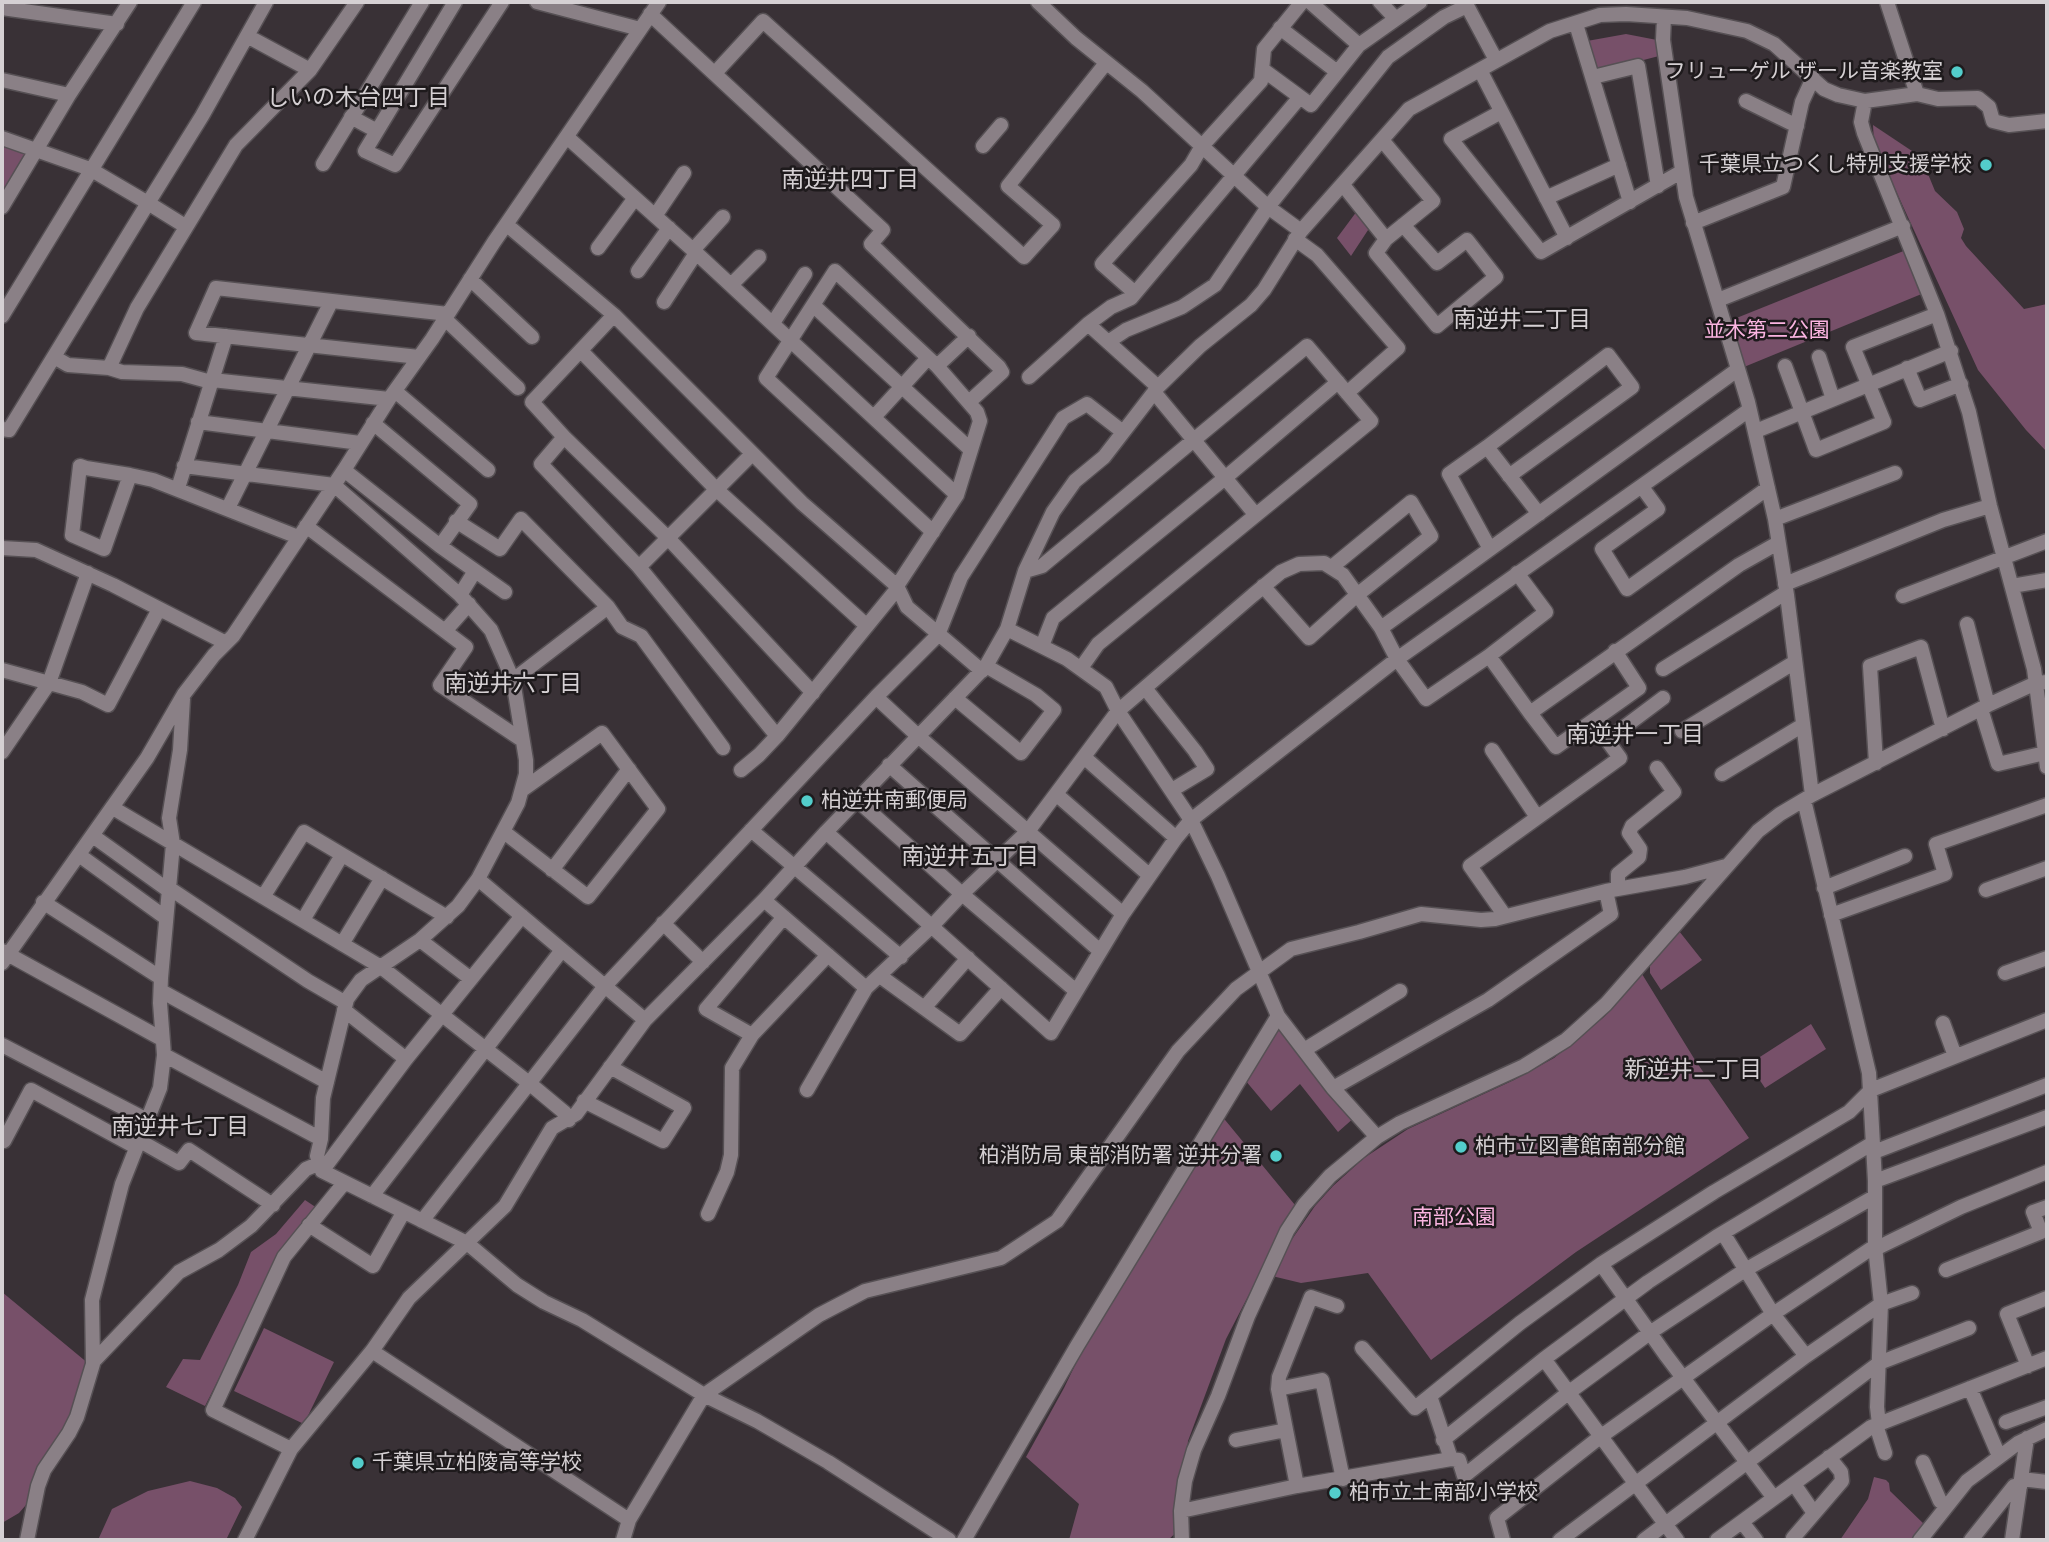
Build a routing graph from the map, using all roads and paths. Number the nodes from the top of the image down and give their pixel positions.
1 (3, 2) edge
2 (130, 2) edge
3 (194, 2) edge
4 (266, 2) edge
5 (357, 2) edge
6 (422, 2) edge
7 (456, 2) edge
8 (502, 2) edge
9 (537, 2) edge
10 (601, 2) edge
11 (659, 2) edge
12 (1038, 2) edge
13 (1302, 2) edge
14 (1310, 2) edge
15 (1380, 2) edge
16 (1420, 2) edge
17 (1887, 2) edge
18 (1466, 4) edge
19 (2, 8) edge
20 (2, 14) edge
21 (650, 15) junction
22 (1664, 17) junction
23 (596, 18) junction
24 (1395, 18) junction
25 (117, 24) junction
26 (1576, 24) junction
27 (1280, 28) junction
28 (640, 29) junction
29 (247, 36) junction
30 (1359, 45) junction
31 (1496, 60) junction
32 (1106, 63) junction
33 (1262, 69) junction
34 (310, 70) junction
35 (1480, 70) junction
36 (1336, 71) junction
37 (715, 74) junction
38 (1593, 77) junction
39 (1813, 78) junction
40 (2, 80) edge
41 (1917, 94) junction
42 (69, 95) junction
43 (1300, 97) junction
44 (1746, 101) dead end
45 (1865, 101) junction
46 (1501, 112) junction
47 (351, 117) junction
48 (2047, 121) edge
49 (1001, 125) dead end
50 (1797, 126) junction
51 (377, 131) junction
52 (567, 137) junction
53 (2, 138) edge
54 (1382, 140) junction
55 (983, 146) dead end
56 (1202, 146) junction
57 (37, 149) junction
58 (323, 164) dead end
59 (1619, 165) junction
60 (90, 169) junction
61 (1681, 172) junction
62 (684, 173) dead end
63 (1233, 174) junction
64 (1343, 185) junction
65 (1657, 186) junction
66 (635, 198) junction
67 (1546, 198) junction
68 (1630, 202) junction
69 (3, 203) edge
70 (148, 203) junction
71 (1268, 207) junction
72 (655, 216) junction
73 (723, 217) dead end
74 (1693, 223) junction
75 (507, 225) junction
76 (1403, 225) junction
77 (185, 226) junction
78 (1902, 226) junction
79 (669, 228) junction
80 (1298, 235) junction
81 (1567, 238) junction
82 (1386, 239) junction
83 (598, 248) dead end
84 (695, 251) junction
85 (758, 257) dead end
86 (638, 271) dead end
87 (805, 274) dead end
88 (470, 279) junction
89 (731, 285) junction
90 (1135, 293) junction
91 (1718, 300) junction
92 (331, 302) junction
93 (664, 302) dead end
94 (814, 306) junction
95 (1937, 314) junction
96 (614, 315) junction
97 (2, 316) edge
98 (447, 316) junction
99 (773, 323) junction
100 (1088, 324) junction
101 (226, 336) junction
102 (969, 336) junction
103 (532, 337) dead end
104 (791, 339) junction
105 (1108, 342) junction
106 (310, 345) junction
107 (581, 351) junction
108 (1951, 351) junction
109 (54, 357) junction
110 (419, 357) junction
111 (1819, 357) dead end
112 (932, 362) junction
113 (1786, 366) dead end
114 (109, 368) junction
115 (1907, 368) junction
116 (1737, 370) junction
117 (1029, 377) dead end
118 (211, 381) junction
119 (1868, 384) junction
120 (1961, 384) junction
121 (902, 387) junction
122 (288, 388) junction
123 (518, 388) dead end
124 (1343, 388) junction
125 (1156, 390) junction
126 (392, 395) junction
127 (1833, 399) junction
128 (969, 402) junction
129 (1749, 410) junction
130 (1801, 412) junction
131 (874, 417) junction
132 (198, 422) junction
133 (373, 423) junction
134 (2, 429) edge
135 (1756, 431) junction
136 (267, 432) junction
137 (1123, 432) junction
138 (564, 437) junction
139 (1194, 441) junction
140 (360, 443) junction
141 (1487, 447) junction
142 (971, 450) junction
143 (752, 454) junction
144 (184, 466) junction
145 (344, 470) junction
146 (488, 470) dead end
147 (1895, 473) dead end
148 (130, 475) junction
149 (244, 475) junction
150 (1510, 477) junction
151 (1225, 478) junction
152 (334, 485) junction
153 (1642, 487) junction
154 (178, 488) junction
155 (1768, 488) junction
156 (716, 489) junction
157 (957, 495) junction
158 (1990, 506) junction
159 (228, 508) junction
160 (1255, 514) junction
161 (1539, 514) junction
162 (1774, 519) junction
163 (456, 521) junction
164 (302, 532) junction
165 (933, 532) junction
166 (668, 538) junction
167 (2047, 541) edge
168 (1778, 543) junction
169 (440, 546) junction
170 (2, 548) edge
171 (1490, 549) junction
172 (2004, 556) junction
173 (1333, 566) junction
174 (639, 567) junction
175 (475, 571) junction
176 (1025, 571) junction
177 (88, 573) junction
178 (1517, 573) junction
179 (2047, 580) edge
180 (1263, 586) junction
181 (2012, 586) junction
182 (897, 588) junction
183 (1786, 589) junction
184 (505, 592) dead end
185 (1357, 595) junction
186 (1903, 596) dead end
187 (464, 600) junction
188 (608, 607) junction
189 (159, 609) junction
190 (1967, 624) dead end
191 (867, 626) junction
192 (1381, 628) junction
193 (1007, 629) junction
194 (445, 631) junction
195 (939, 635) junction
196 (226, 643) junction
197 (1042, 646) junction
198 (1615, 651) junction
199 (1489, 656) junction
200 (1397, 659) junction
201 (1795, 662) junction
202 (984, 668) junction
203 (1081, 668) junction
204 (1663, 669) dead end
205 (2, 670) edge
206 (513, 680) junction
207 (2042, 682) edge
208 (49, 683) junction
209 (1145, 688) junction
210 (813, 693) junction
211 (184, 694) junction
212 (876, 696) junction
213 (955, 698) junction
214 (1663, 698) dead end
215 (1985, 707) junction
216 (1118, 711) junction
217 (1530, 713) junction
218 (1803, 725) junction
219 (1943, 729) junction
220 (1682, 731) dead end
221 (8, 733) edge
222 (777, 736) junction
223 (918, 736) junction
224 (522, 740) junction
225 (723, 748) dead end
226 (1492, 750) dead end
227 (2046, 750) edge
228 (2, 752) edge
229 (1084, 757) junction
230 (1876, 763) junction
231 (889, 765) junction
232 (1657, 768) dead end
233 (629, 769) junction
234 (741, 770) dead end
235 (1722, 774) dead end
236 (522, 790) junction
237 (1172, 790) junction
238 (1056, 794) junction
239 (1808, 797) junction
240 (857, 800) junction
241 (2047, 805) edge
242 (113, 808) junction
243 (1537, 817) junction
244 (1191, 820) junction
245 (751, 830) junction
246 (1029, 830) junction
247 (504, 832) junction
248 (826, 832) junction
249 (93, 836) junction
250 (1176, 838) junction
251 (173, 844) junction
252 (79, 855) junction
253 (342, 855) junction
254 (1905, 856) dead end
255 (996, 861) junction
256 (1726, 866) junction
257 (794, 867) junction
258 (2047, 868) edge
259 (552, 870) junction
260 (1149, 875) junction
261 (382, 878) junction
262 (478, 879) junction
263 (1824, 888) junction
264 (169, 889) junction
265 (1612, 890) junction
266 (1986, 890) dead end
267 (962, 894) junction
268 (263, 897) junction
269 (764, 900) junction
270 (43, 902) junction
271 (1123, 914) junction
272 (1831, 915) junction
273 (522, 916) junction
274 (1506, 916) junction
275 (447, 917) junction
276 (784, 917) junction
277 (166, 918) junction
278 (303, 920) junction
279 (663, 923) junction
280 (932, 926) junction
281 (420, 940) junction
282 (342, 944) junction
283 (562, 950) junction
284 (1100, 951) junction
285 (828, 954) junction
286 (4, 956) edge
287 (901, 957) junction
288 (968, 958) junction
289 (2047, 958) edge
290 (703, 962) junction
291 (380, 967) junction
292 (1259, 970) junction
293 (2005, 973) dead end
294 (880, 976) junction
295 (471, 979) junction
296 (161, 984) junction
297 (604, 986) junction
298 (866, 988) junction
299 (1002, 989) junction
300 (1076, 990) junction
301 (1400, 991) dead end
302 (345, 1006) junction
303 (925, 1008) junction
304 (442, 1015) junction
305 (1278, 1016) junction
306 (645, 1020) junction
307 (2047, 1020) edge
308 (1943, 1023) dead end
309 (752, 1035) junction
310 (162, 1039) junction
311 (2, 1045) edge
312 (485, 1050) junction
313 (1304, 1050) junction
314 (164, 1055) junction
315 (1955, 1055) junction
316 (406, 1059) junction
317 (610, 1067) junction
318 (327, 1082) junction
319 (529, 1083) junction
320 (2047, 1085) edge
321 (1333, 1088) junction
322 (807, 1090) dead end
323 (1871, 1090) junction
324 (584, 1101) junction
325 (8, 1117) edge
326 (2047, 1117) edge
327 (147, 1120) junction
328 (569, 1120) junction
329 (1377, 1137) junction
330 (321, 1139) junction
331 (4, 1141) dead end
332 (138, 1144) junction
333 (1874, 1148) junction
334 (320, 1167) junction
335 (2047, 1171) edge
336 (1875, 1181) junction
337 (344, 1183) junction
338 (372, 1196) junction
339 (1874, 1197) junction
340 (273, 1205) junction
341 (2047, 1206) edge
342 (403, 1213) junction
343 (708, 1214) dead end
344 (422, 1221) junction
345 (309, 1225) junction
346 (1723, 1233) junction
347 (467, 1243) junction
348 (1875, 1247) junction
349 (1601, 1264) junction
350 (1745, 1270) junction
351 (1946, 1270) dead end
352 (1912, 1293) dead end
353 (1626, 1298) junction
354 (2047, 1298) edge
355 (1881, 1304) junction
356 (1337, 1306) dead end
357 (1773, 1314) junction
358 (1969, 1328) dead end
359 (1651, 1332) junction
360 (1362, 1348) dead end
361 (372, 1351) junction
362 (1806, 1356) junction
363 (2047, 1358) edge
364 (1545, 1359) junction
365 (93, 1362) junction
366 (1879, 1363) junction
367 (2028, 1366) junction
368 (1684, 1378) junction
369 (1970, 1388) junction
370 (1278, 1389) junction
371 (1568, 1394) junction
372 (704, 1395) junction
373 (1430, 1396) junction
374 (2047, 1407) edge
375 (2006, 1422) dead end
376 (1717, 1423) junction
377 (1878, 1424) junction
378 (2047, 1429) edge
379 (1286, 1430) junction
380 (1600, 1437) junction
381 (2027, 1437) junction
382 (1236, 1440) dead end
383 (1443, 1440) junction
384 (291, 1449) junction
385 (1885, 1453) dead end
386 (1999, 1456) junction
387 (1829, 1457) junction
388 (1451, 1459) junction
389 (1747, 1462) junction
390 (1923, 1462) dead end
391 (1343, 1479) junction
392 (2047, 1482) edge
393 (2020, 1483) junction
394 (1635, 1484) junction
395 (1794, 1484) junction
396 (1297, 1486) junction
397 (1774, 1498) junction
398 (1947, 1506) junction
399 (1181, 1511) junction
400 (1814, 1513) junction
401 (629, 1520) junction
402 (1742, 1522) junction
403 (1665, 1524) junction
404 (1793, 1538) dead end
405 (27, 1540) edge
406 (245, 1540) edge
407 (623, 1540) edge
408 (949, 1540) edge
409 (964, 1540) edge
410 (1182, 1540) edge
411 (1503, 1540) edge
412 (1560, 1540) edge
413 (1644, 1540) edge
414 (1678, 1540) edge
415 (1717, 1540) edge
416 (1756, 1540) edge
417 (1920, 1540) edge
418 (1971, 1540) edge
419 (2012, 1540) edge

1 - 19 street
2 - 25 street
3 - 60 street
4 - 29 street
5 - 34 street
6 - 47 street
7 - 51 street
8 - 51 street
9 - 23 street
10 - 23 street
11 - 21 street
12 - 32 street
13 - 27 street
14 - 30 street
15 - 24 street
16 - 24 street
17 - 41 street
18 - 31 street
18 - 71 street
19 - 20 street
19 - 25 street
21 - 28 street
21 - 37 street
22 - 26 street
22 - 39 street
22 - 61 street
23 - 28 street
24 - 30 street
25 - 42 street
26 - 31 street
26 - 38 street
27 - 33 street
27 - 36 street
28 - 52 street
29 - 34 street
29 - 70 street
30 - 36 street
31 - 35 street
32 - 37 street
32 - 56 street
33 - 43 street
33 - 56 street
34 - 77 street
35 - 46 street
35 - 54 street
36 - 43 street
37 - 102 street
38 - 59 street
38 - 65 street
39 - 45 street
39 - 50 street
40 - 42 street
41 - 45 street
41 - 48 street
42 - 57 street
43 - 63 street
44 - 50 street
45 - 78 street
46 - 67 street
46 - 81 street
47 - 51 street
47 - 58 street
49 - 55 street
50 - 74 street
52 - 66 street
52 - 75 street
53 - 57 street
54 - 64 street
54 - 76 street
56 - 63 street
56 - 90 street
57 - 60 street
57 - 69 street
59 - 67 street
59 - 68 street
60 - 70 street
60 - 97 street
61 - 65 street
61 - 74 street
62 - 72 street
63 - 71 street
63 - 90 street
64 - 80 street
64 - 82 street
65 - 68 street
66 - 72 street
66 - 83 street
67 - 81 street
68 - 81 street
70 - 77 street
70 - 109 street
71 - 80 street
71 - 105 street
72 - 79 street
73 - 84 street
74 - 91 street
75 - 88 street
75 - 96 street
76 - 82 street
76 - 82 street
77 - 114 street
78 - 91 street
78 - 95 street
79 - 84 street
79 - 86 street
80 - 124 street
80 - 125 street
84 - 89 street
84 - 93 street
85 - 89 street
87 - 99 street
88 - 98 street
88 - 103 street
89 - 99 street
90 - 100 street
91 - 116 street
92 - 98 street
92 - 101 street
92 - 106 street
94 - 104 street
94 - 112 street
94 - 121 street
95 - 108 street
95 - 119 street
96 - 107 street
96 - 143 street
98 - 110 street
98 - 123 street
99 - 104 street
100 - 105 street
100 - 117 street
101 - 106 street
101 - 118 street
102 - 112 street
102 - 128 street
104 - 131 street
104 - 165 street
105 - 125 street
106 - 110 street
106 - 122 street
107 - 138 street
107 - 156 street
108 - 115 street
108 - 120 street
109 - 114 street
109 - 134 street
110 - 126 street
111 - 127 street
112 - 121 street
112 - 128 street
113 - 130 street
114 - 118 street
115 - 119 street
115 - 120 street
116 - 129 street
116 - 161 street
118 - 122 street
118 - 132 street
119 - 127 street
119 - 130 street
120 - 158 street
121 - 131 street
121 - 142 street
122 - 126 street
122 - 136 street
124 - 139 street
124 - 151 street
124 - 160 street
125 - 137 street
125 - 139 street
126 - 133 street
126 - 146 street
127 - 130 street
128 - 142 street
129 - 135 street
129 - 153 street
130 - 135 street
131 - 157 street
132 - 136 street
132 - 144 street
133 - 140 street
133 - 163 street
135 - 155 street
136 - 140 street
136 - 149 street
137 - 176 street
137 - 195 street
138 - 166 street
138 - 174 street
139 - 151 street
139 - 176 street
140 - 145 street
141 - 150 street
141 - 150 street
141 - 171 street
142 - 157 street
143 - 156 street
143 - 182 street
144 - 149 street
144 - 154 street
145 - 152 street
145 - 169 street
147 - 162 street
148 - 148 street
148 - 154 street
149 - 152 street
149 - 159 street
150 - 161 street
151 - 160 street
151 - 197 street
152 - 164 street
152 - 187 street
153 - 155 street
153 - 178 street
154 - 159 street
155 - 162 street
156 - 166 street
156 - 191 street
157 - 165 street
158 - 172 street
158 - 183 street
159 - 164 street
160 - 203 street
161 - 171 street
162 - 168 street
163 - 169 street
163 - 188 street
164 - 194 street
164 - 196 street
165 - 182 street
166 - 174 street
166 - 210 street
167 - 172 street
168 - 183 street
168 - 198 street
169 - 175 street
170 - 177 street
171 - 192 street
172 - 181 street
172 - 186 street
173 - 180 street
173 - 185 street
173 - 185 street
174 - 222 street
175 - 184 street
175 - 187 street
176 - 193 street
177 - 189 street
177 - 208 street
178 - 199 street
178 - 200 street
179 - 181 street
180 - 185 street
180 - 209 street
181 - 207 street
182 - 191 street
182 - 195 street
183 - 201 street
183 - 204 street
185 - 192 street
187 - 194 street
187 - 206 street
188 - 206 street
188 - 225 street
189 - 196 street
189 - 208 street
190 - 215 street
191 - 210 street
192 - 200 street
193 - 197 street
193 - 202 street
194 - 224 street
195 - 202 street
195 - 212 street
196 - 211 street
197 - 203 street
198 - 217 street
198 - 217 street
199 - 200 street
199 - 217 street
200 - 244 street
201 - 218 street
201 - 220 street
202 - 213 street
202 - 213 street
203 - 216 street
205 - 208 street
206 - 224 street
207 - 215 street
207 - 227 street
208 - 221 street
209 - 216 street
209 - 237 street
210 - 222 street
211 - 242 street
211 - 251 street
212 - 223 street
212 - 245 street
213 - 223 street
214 - 243 street
215 - 219 street
215 - 227 street
216 - 229 street
216 - 237 street
218 - 235 street
218 - 239 street
219 - 230 street
219 - 230 street
221 - 228 street
222 - 234 street
223 - 231 street
223 - 246 street
224 - 236 street
226 - 243 street
229 - 238 street
229 - 250 street
230 - 239 street
231 - 240 street
231 - 255 street
232 - 265 street
233 - 236 street
233 - 259 street
233 - 259 street
236 - 247 street
237 - 244 street
238 - 246 street
238 - 260 street
239 - 256 street
239 - 263 street
240 - 248 street
240 - 267 street
241 - 272 street
242 - 249 street
242 - 251 street
243 - 274 street
244 - 250 street
244 - 292 street
245 - 257 street
245 - 279 street
246 - 255 street
246 - 271 street
247 - 259 street
247 - 262 street
248 - 257 street
248 - 280 street
249 - 252 street
249 - 264 street
250 - 260 street
251 - 264 street
251 - 268 street
252 - 270 street
252 - 277 street
253 - 261 street
253 - 268 street
253 - 278 street
254 - 263 street
255 - 267 street
255 - 284 street
256 - 265 street
256 - 329 street
257 - 269 street
257 - 287 street
258 - 266 street
260 - 271 street
261 - 275 street
261 - 282 street
262 - 273 street
262 - 275 street
263 - 272 street
264 - 277 street
264 - 302 street
265 - 274 street
265 - 321 street
267 - 280 street
267 - 300 street
268 - 278 street
269 - 276 street
269 - 290 street
270 - 286 street
270 - 296 street
271 - 284 street
272 - 323 street
273 - 283 street
273 - 295 street
274 - 292 street
275 - 281 street
276 - 285 street
276 - 309 street
277 - 296 street
278 - 282 street
279 - 290 street
279 - 297 street
280 - 287 street
280 - 288 street
281 - 291 street
281 - 295 street
282 - 291 street
283 - 297 street
283 - 312 street
284 - 300 street
285 - 298 street
285 - 309 street
286 - 310 street
287 - 294 street
288 - 299 street
288 - 303 street
289 - 293 street
290 - 306 street
291 - 302 street
291 - 304 street
292 - 305 street
292 - 372 street
294 - 298 street
294 - 303 street
295 - 304 street
296 - 310 street
296 - 318 street
297 - 306 street
297 - 319 street
298 - 322 street
299 - 300 street
299 - 303 street
301 - 313 street
302 - 316 street
302 - 318 street
304 - 312 street
304 - 316 street
305 - 313 street
305 - 409 street
306 - 317 street
307 - 315 street
308 - 315 street
309 - 343 street
310 - 314 street
311 - 327 street
312 - 319 street
312 - 338 street
313 - 321 street
314 - 327 street
314 - 330 street
315 - 323 street
316 - 334 street
317 - 324 street
317 - 324 street
318 - 330 street
319 - 328 street
319 - 344 street
320 - 333 street
321 - 329 street
323 - 333 street
323 - 349 street
324 - 328 street
325 - 331 street
325 - 332 street
326 - 336 street
327 - 332 street
328 - 347 street
329 - 399 street
330 - 334 street
332 - 340 street
332 - 365 street
333 - 336 street
333 - 346 street
334 - 337 street
334 - 340 street
335 - 348 street
336 - 339 street
337 - 338 street
337 - 345 street
338 - 342 street
339 - 348 street
339 - 350 street
340 - 365 street
341 - 351 street
342 - 344 street
342 - 345 street
344 - 347 street
345 - 384 street
346 - 350 street
346 - 353 street
347 - 361 street
347 - 372 street
348 - 355 street
348 - 357 street
349 - 353 street
349 - 373 street
350 - 357 street
350 - 359 street
352 - 355 street
353 - 359 street
353 - 364 street
354 - 367 street
355 - 362 street
355 - 366 street
356 - 370 street
357 - 362 street
357 - 368 street
358 - 366 street
359 - 368 street
359 - 371 street
360 - 373 street
361 - 384 street
361 - 401 street
362 - 376 street
363 - 367 street
364 - 371 street
364 - 383 street
365 - 405 street
366 - 377 street
366 - 389 street
367 - 369 street
368 - 376 street
368 - 380 street
369 - 377 street
369 - 386 street
370 - 379 street
370 - 391 street
371 - 380 street
371 - 388 street
372 - 401 street
372 - 408 street
373 - 383 street
374 - 375 street
376 - 389 street
376 - 394 street
377 - 385 street
377 - 387 street
378 - 381 street
379 - 382 street
379 - 396 street
380 - 394 street
380 - 411 street
381 - 386 street
381 - 393 street
383 - 388 street
384 - 406 street
386 - 398 street
387 - 395 street
387 - 400 street
388 - 391 street
389 - 397 street
389 - 403 street
390 - 398 street
391 - 396 street
392 - 393 street
393 - 418 street
393 - 419 street
394 - 403 street
394 - 412 street
395 - 397 street
395 - 400 street
396 - 399 street
397 - 402 street
398 - 417 street
399 - 410 street
400 - 404 street
401 - 407 street
402 - 415 street
402 - 416 street
403 - 413 street
403 - 414 street

